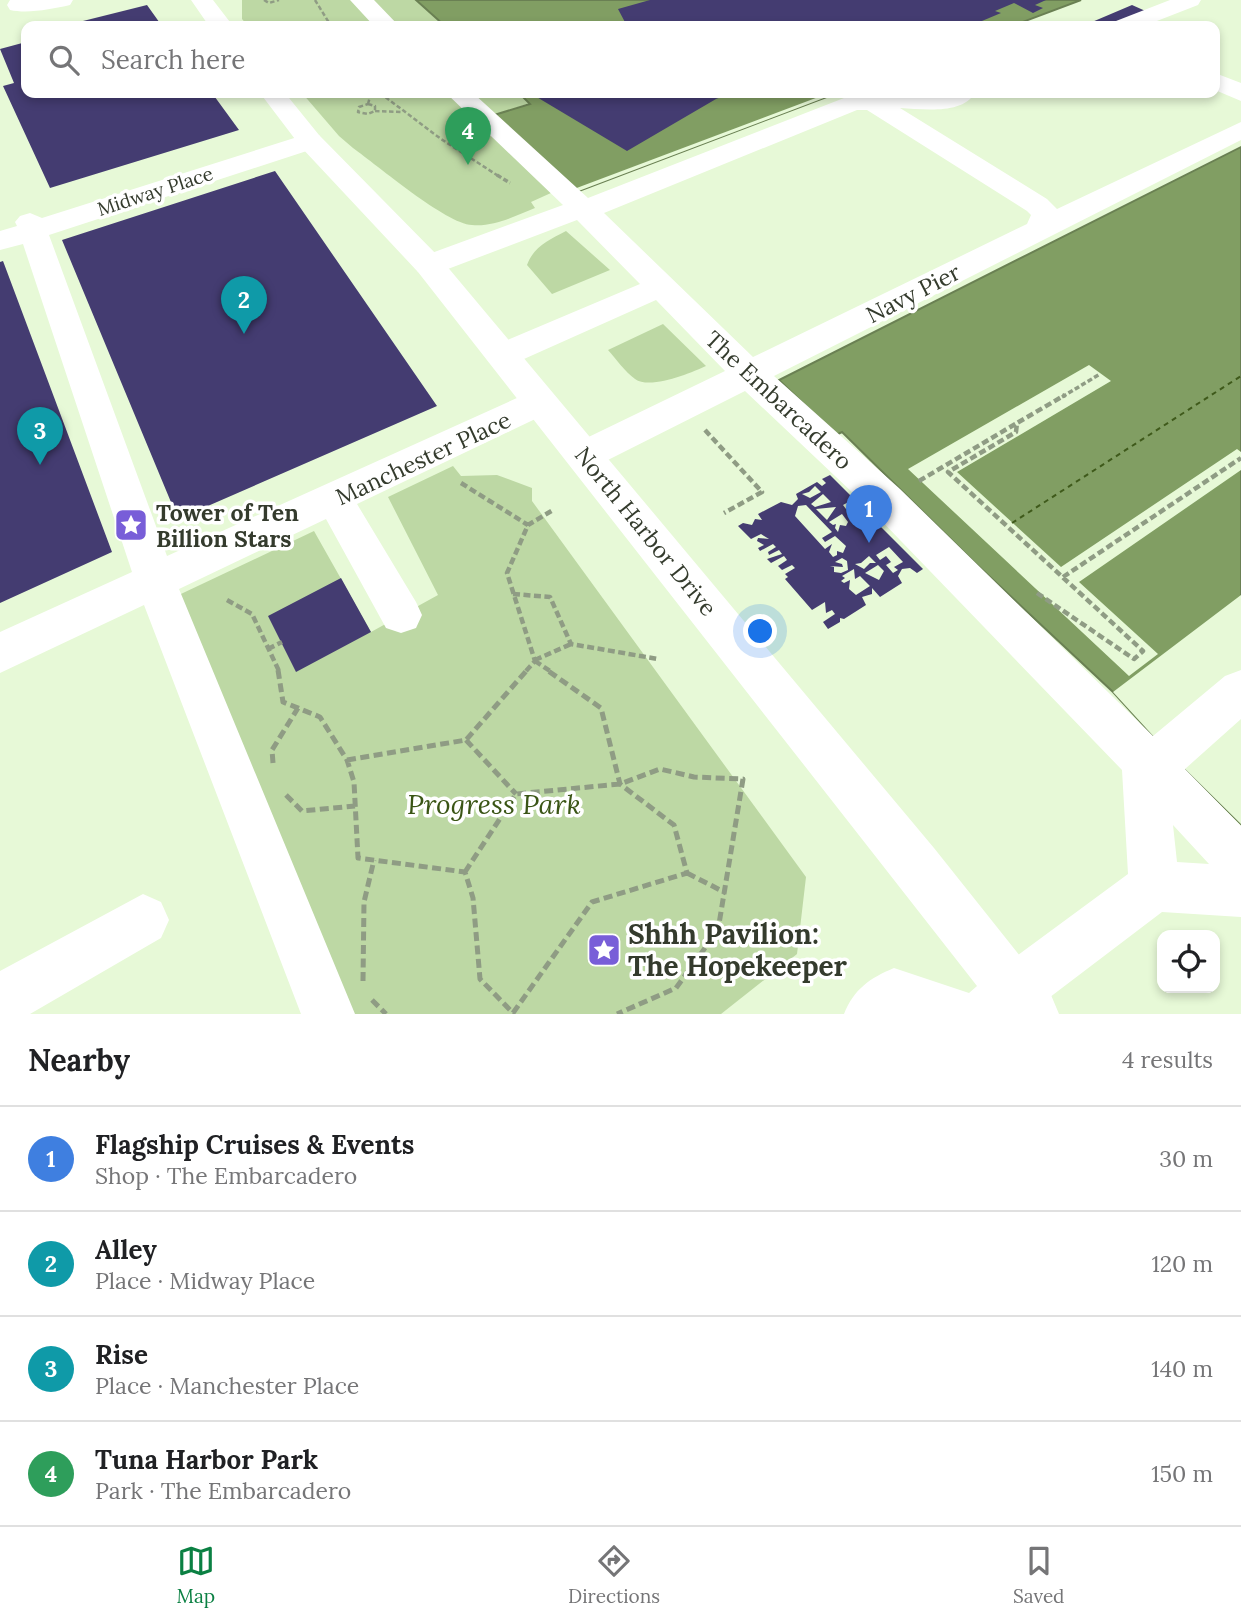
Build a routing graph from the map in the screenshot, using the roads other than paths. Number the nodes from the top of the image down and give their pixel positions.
1 (62, 0) edge
2 (202, 0) edge
3 (361, 0) edge
4 (1189, 0) edge
5 (18, 5) edge
6 (217, 21) edge
7 (382, 21) edge
8 (1136, 21) edge
9 (1220, 82) edge
10 (1241, 93) edge
11 (276, 98) edge
12 (463, 98) edge
13 (951, 98) edge
14 (873, 101) junction
15 (1241, 130) edge
16 (310, 141) junction
17 (584, 210) junction
18 (21, 231) edge
19 (1038, 231) junction
20 (429, 265) junction
21 (645, 293) dead end
22 (503, 355) junction
23 (750, 374) junction
24 (540, 402) junction
25 (585, 455) junction
26 (335, 500) junction
27 (156, 582) junction
28 (401, 615) dead end
29 (0, 653) edge
30 (1241, 691) edge
31 (1151, 767) junction
32 (1241, 862) edge
33 (1154, 886) junction
34 (1241, 892) edge
35 (143, 920) dead end
36 (0, 1001) edge
37 (1010, 1006) edge
38 (328, 1014) edge
39 (871, 1014) edge
40 (953, 1014) edge

1 - 5 street
2 - 6 street
3 - 7 street
4 - 8 street
9 - 10 street
11 - 16 street, North Harbor Drive
12 - 17 street, The Embarcadero
13 - 14 street
14 - 17 street
14 - 19 street
15 - 19 street, Navy Pier
16 - 18 street, Midway Place
16 - 20 street, North Harbor Drive
17 - 20 street
17 - 23 street, The Embarcadero
18 - 27 street
19 - 23 street, Navy Pier
20 - 22 street, North Harbor Drive
21 - 22 street
22 - 24 street, North Harbor Drive
23 - 25 street, Navy Pier
23 - 31 street, The Embarcadero
24 - 25 street, North Harbor Drive
24 - 26 street, Manchester Place
25 - 37 street, North Harbor Drive
26 - 27 street, Manchester Place
26 - 28 street
27 - 29 street, Manchester Place
27 - 38 street
30 - 31 street
31 - 32 street, The Embarcadero
31 - 33 street
33 - 34 street
33 - 37 street
35 - 36 street
39 - 40 street

